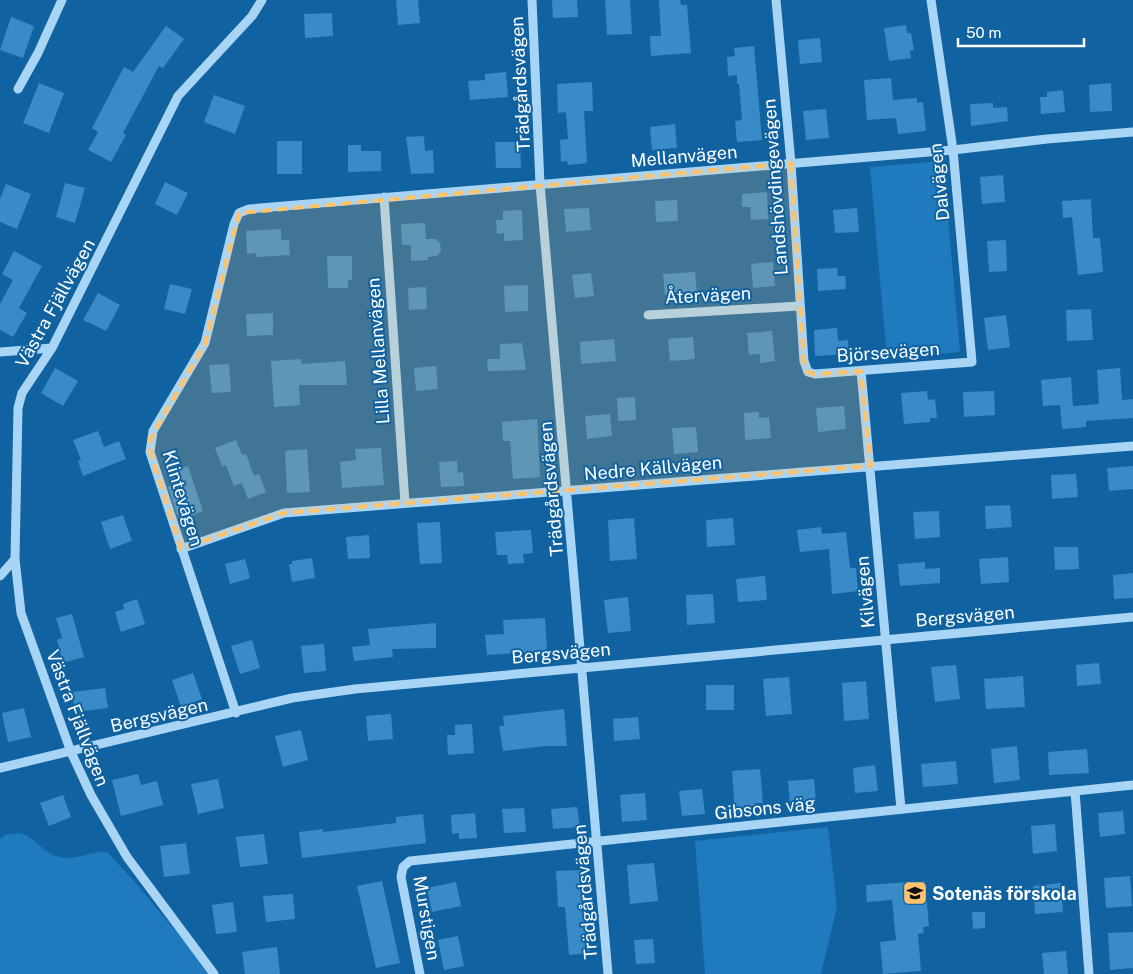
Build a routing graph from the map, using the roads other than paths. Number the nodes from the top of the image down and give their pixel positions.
1 (62, 0) edge
2 (262, 0) edge
3 (532, 0) edge
4 (776, 0) edge
5 (931, 0) edge
6 (18, 88) dead end
7 (1133, 132) edge
8 (953, 150) junction
9 (791, 163) junction
10 (540, 184) junction
11 (384, 197) junction
12 (239, 213) joint
13 (799, 306) junction
14 (648, 315) dead end
15 (52, 348) junction
16 (0, 352) edge
17 (972, 362) joint
18 (861, 371) junction
19 (808, 372) joint
20 (1133, 446) edge
21 (871, 466) junction
22 (567, 491) junction
23 (405, 503) junction
24 (181, 550) junction
25 (15, 559) junction
26 (0, 576) edge
27 (1133, 617) edge
28 (885, 640) junction
29 (582, 668) junction
30 (236, 713) junction
31 (71, 752) junction
32 (0, 768) edge
33 (1133, 785) edge
34 (1075, 791) junction
35 (901, 810) junction
36 (596, 843) junction
37 (403, 867) joint
38 (214, 974) edge
39 (420, 974) edge
40 (608, 974) edge
41 (1089, 974) edge

1 - 6 street
2 - 15 street, Västra Fjällvägen
3 - 10 street, Trädgårdsvägen
4 - 9 street, Landshövdingevägen
5 - 8 street, Dalvägen
7 - 8 street, Mellanvägen
8 - 9 street, Mellanvägen
8 - 17 street, Dalvägen
9 - 10 street, Mellanvägen
9 - 13 street, Landshövdingevägen
10 - 11 street, Mellanvägen
10 - 22 street, Trädgårdsvägen
11 - 12 street, Mellanvägen
11 - 23 street, Lilla Mellanvägen
12 - 24 street, Klintevägen
13 - 14 street, Återvägen
13 - 19 street, Landshövdingevägen
15 - 16 street
15 - 25 street, Västra Fjällvägen
17 - 18 street, Björsevägen
18 - 19 street, Björsevägen
18 - 21 street, Kilvägen
20 - 21 street, Nedre Källvägen
21 - 22 street, Nedre Källvägen
21 - 28 street, Kilvägen
22 - 23 street, Nedre Källvägen
22 - 29 street, Trädgårdsvägen
23 - 24 street, Nedre Källvägen
24 - 30 street, Klintevägen
25 - 26 street
25 - 31 street, Västra Fjällvägen
27 - 28 street, Bergsvägen
28 - 29 street, Bergsvägen
28 - 35 street, Kilvägen
29 - 30 street, Bergsvägen
29 - 36 street, Trädgårdsvägen
30 - 31 street, Bergsvägen
31 - 32 street, Bergsvägen
31 - 38 street, Västra Fjällvägen
33 - 34 street, Gibsons väg
34 - 35 street, Gibsons väg
34 - 41 street
35 - 36 street, Gibsons väg
36 - 37 street, Gibsons väg
36 - 40 street, Trädgårdsvägen
37 - 39 street, Murstigen

